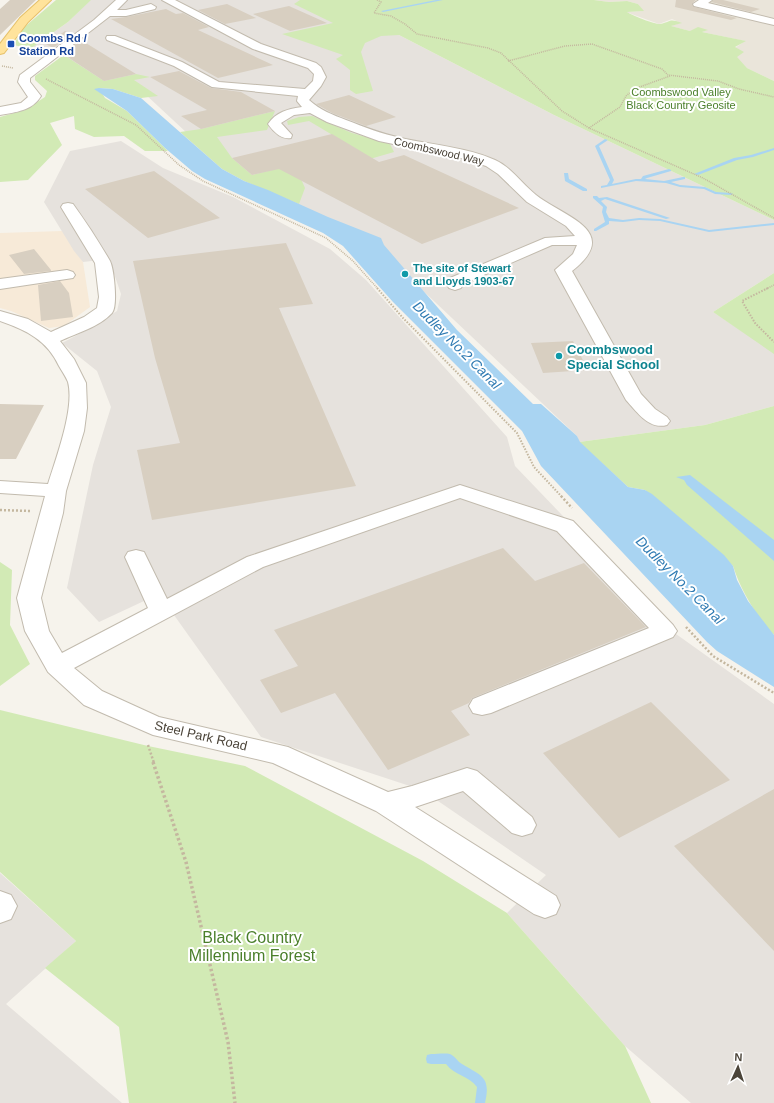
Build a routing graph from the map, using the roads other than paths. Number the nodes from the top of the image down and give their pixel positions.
1 (46, 0) edge
2 (122, 0) edge
3 (167, 0) edge
4 (707, 0) edge
5 (151, 7) dead end
6 (108, 13) junction
7 (774, 22) edge
8 (111, 38) dead end
9 (4, 41) edge
10 (0, 51) edge
11 (31, 93) junction
12 (307, 93) junction
13 (0, 102) edge
14 (310, 109) junction
15 (0, 111) edge
16 (286, 135) dead end
17 (68, 207) dead end
18 (584, 240) junction
19 (67, 275) dead end
20 (0, 284) edge
21 (455, 285) dead end
22 (0, 316) edge
23 (50, 339) junction
24 (660, 421) dead end
25 (0, 487) edge
26 (54, 502) junction
27 (136, 557) dead end
28 (161, 611) junction
29 (57, 666) junction
30 (482, 706) dead end
31 (386, 803) junction
32 (522, 825) dead end
33 (536, 899) dead end
34 (0, 904) edge
35 (0, 910) edge

1 - 9 main road
2 - 6 street
3 - 12 street
4 - 7 street
5 - 6 street
6 - 11 street
8 - 12 street
9 - 10 main road
11 - 13 street
11 - 15 street
12 - 14 street
14 - 16 street
14 - 18 street, Coombswood Way
17 - 23 street
18 - 21 street
18 - 24 street
19 - 20 street
22 - 23 street, Steel Park Road
23 - 26 street, Steel Park Road
25 - 26 street
26 - 29 street, Steel Park Road
27 - 28 street
28 - 29 street
28 - 30 street
29 - 31 street, Steel Park Road
31 - 32 street
31 - 33 street, Steel Park Road
34 - 35 street

